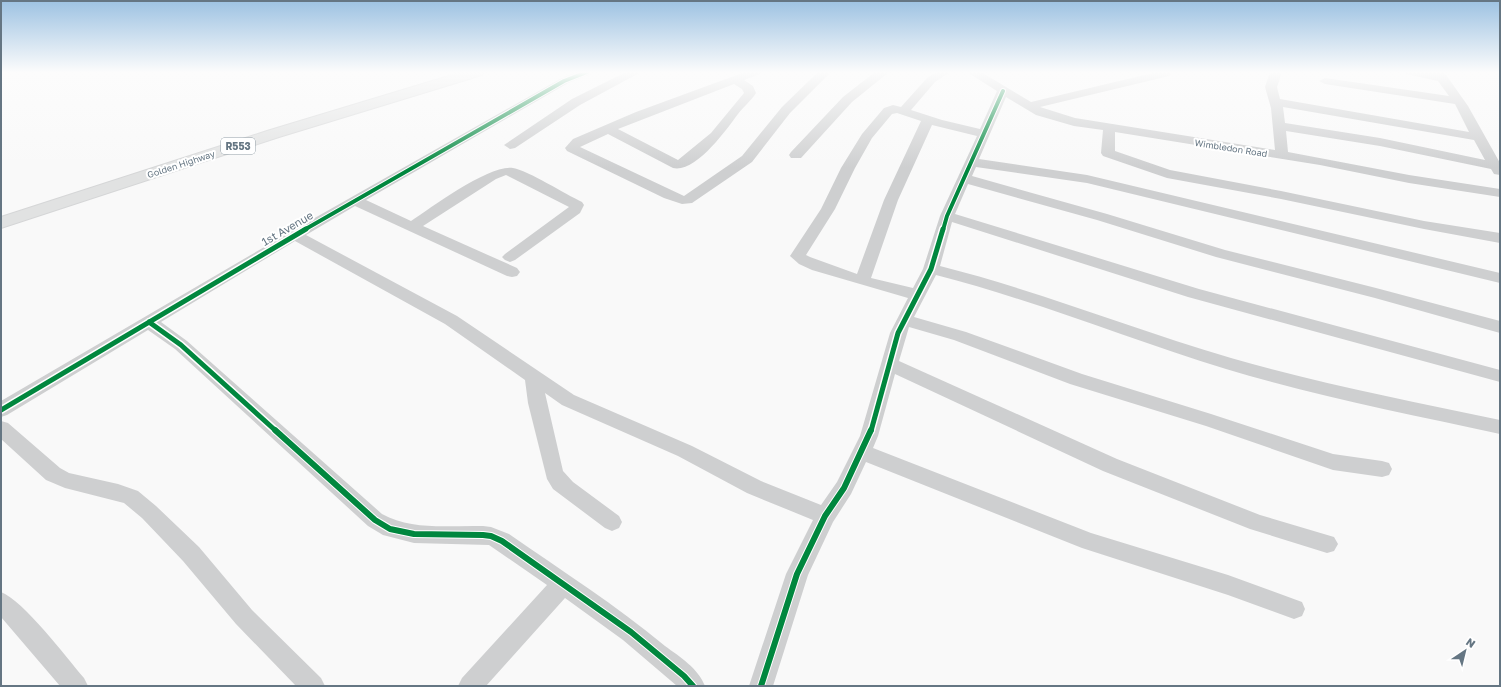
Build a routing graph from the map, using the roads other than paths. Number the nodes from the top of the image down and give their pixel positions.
1 (350, 104) edge
2 (373, 104) edge
3 (522, 104) edge
4 (573, 104) edge
5 (672, 104) edge
6 (740, 104) edge
7 (792, 104) edge
8 (844, 104) edge
9 (910, 104) edge
10 (998, 104) edge
11 (1026, 104) edge
12 (1037, 104) edge
13 (1276, 104) edge
14 (1291, 104) edge
15 (1460, 104) edge
16 (1029, 106) junction
17 (904, 111) junction
18 (928, 119) junction
19 (1279, 126) junction
20 (608, 129) junction
21 (1109, 129) junction
22 (985, 134) junction
23 (1478, 137) junction
24 (510, 145) dead end
25 (796, 155) dead end
26 (1282, 155) junction
27 (972, 162) junction
28 (1498, 169) edge
29 (964, 178) junction
30 (1500, 192) edge
31 (355, 201) junction
32 (1, 215) edge
33 (947, 216) junction
34 (1, 223) edge
35 (411, 227) junction
36 (295, 235) junction
37 (1500, 238) edge
38 (510, 257) dead end
39 (931, 269) junction
40 (512, 272) dead end
41 (1500, 278) edge
42 (862, 280) junction
43 (918, 296) junction
44 (905, 320) junction
45 (149, 322) junction
46 (1500, 327) edge
47 (890, 364) junction
48 (1500, 376) edge
49 (534, 377) junction
50 (1, 410) edge
51 (1500, 427) edge
52 (1, 428) edge
53 (862, 452) junction
54 (1382, 468) dead end
55 (825, 516) junction
56 (612, 522) dead end
57 (1327, 544) dead end
58 (562, 585) junction
59 (1, 602) edge
60 (1294, 610) dead end
61 (76, 686) edge
62 (313, 686) edge
63 (470, 686) edge
64 (694, 686) edge
65 (761, 686) edge

1 - 32 main road, Golden Highway / R553
2 - 34 main road, Golden Highway / R553
3 - 31 street, 1st Avenue
4 - 24 street
5 - 20 street
6 - 20 street
7 - 20 street
8 - 25 street
9 - 17 street
10 - 22 street
11 - 16 street, Wimbledon Road
12 - 16 street
13 - 19 street
14 - 23 street
15 - 23 street
16 - 21 street, Wimbledon Road
17 - 18 street
17 - 42 street
18 - 22 street
18 - 42 street
19 - 26 street
19 - 28 street
21 - 26 street, Wimbledon Road
21 - 37 street
22 - 27 street
23 - 28 street
26 - 30 street, Wimbledon Road
27 - 29 street
27 - 41 street
29 - 33 street
29 - 46 street
31 - 35 street
31 - 36 street, 1st Avenue
33 - 39 street
33 - 48 street
35 - 38 street
35 - 40 street
36 - 45 street, 1st Avenue
36 - 49 street
39 - 43 street
39 - 51 street
42 - 43 street
43 - 44 street
44 - 47 street
44 - 54 street
45 - 50 street, 1st Avenue
45 - 58 street
47 - 53 street
47 - 57 street
49 - 55 street
49 - 56 street
52 - 62 street
53 - 55 street
53 - 60 street
55 - 65 street
58 - 63 street
58 - 64 street
59 - 61 street

